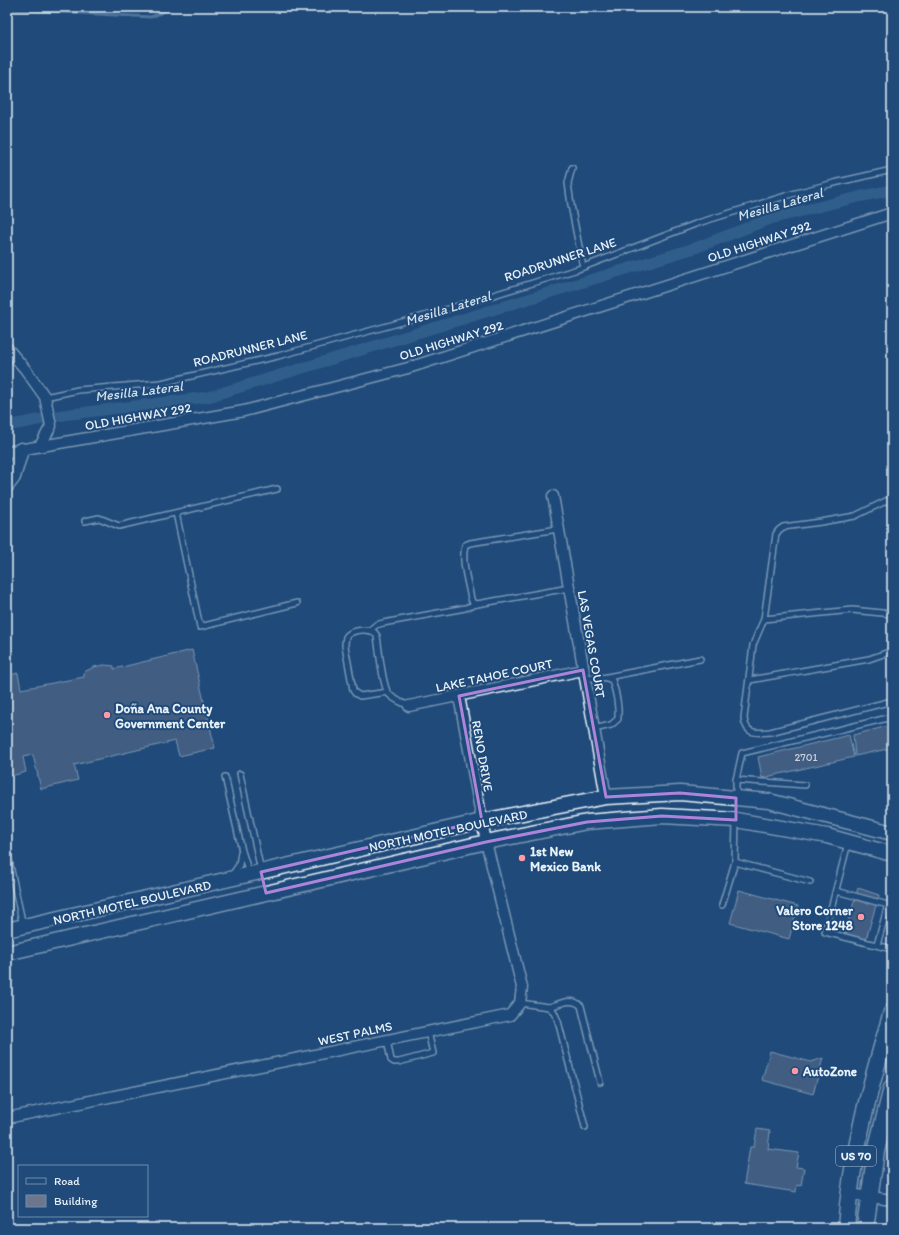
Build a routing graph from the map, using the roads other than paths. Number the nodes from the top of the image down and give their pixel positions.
1 (572, 168) dead end
2 (892, 170) edge
3 (892, 213) edge
4 (583, 267) junction
5 (7, 348) edge
6 (46, 401) junction
7 (40, 446) junction
8 (14, 451) edge
9 (7, 485) edge
10 (277, 489) dead end
11 (553, 496) dead end
12 (892, 498) edge
13 (176, 513) junction
14 (85, 521) dead end
15 (558, 529) junction
16 (569, 588) junction
17 (297, 603) dead end
18 (477, 604) junction
19 (892, 614) edge
20 (764, 619) junction
21 (370, 630) junction
22 (892, 652) edge
23 (700, 659) dead end
24 (584, 674) junction
25 (607, 677) junction
26 (750, 680) junction
27 (388, 692) junction
28 (459, 696) junction
29 (892, 701) edge
30 (409, 706) joint
31 (892, 717) edge
32 (594, 729) junction
33 (240, 774) dead end
34 (225, 777) dead end
35 (736, 780) junction
36 (805, 786) dead end
37 (606, 797) junction
38 (736, 798) junction
39 (736, 820) junction
40 (482, 821) junction
41 (892, 833) edge
42 (486, 842) junction
43 (848, 842) junction
44 (7, 851) edge
45 (242, 851) junction
46 (892, 854) edge
47 (735, 862) junction
48 (256, 873) junction
49 (228, 880) junction
50 (810, 882) dead end
51 (836, 891) junction
52 (260, 894) junction
53 (722, 905) dead end
54 (23, 926) junction
55 (7, 929) edge
56 (877, 945) junction
57 (28, 948) junction
58 (892, 949) edge
59 (9, 952) edge
60 (520, 1003) junction
61 (549, 1007) junction
62 (892, 1012) edge
63 (428, 1032) junction
64 (387, 1040) junction
65 (874, 1076) junction
66 (892, 1081) edge
67 (600, 1082) dead end
68 (892, 1088) edge
69 (7, 1118) edge
70 (585, 1127) dead end
71 (849, 1194) junction
72 (869, 1196) junction
73 (892, 1200) edge
74 (846, 1228) edge
75 (865, 1228) edge

1 - 4 lane
2 - 4 lane, ROADRUNNER LANE
3 - 7 street, OLD HIGHWAY 292
4 - 6 lane, ROADRUNNER LANE
5 - 6 street
6 - 7 street
7 - 8 street, OLD HIGHWAY 292
8 - 9 main road
10 - 13 lane
11 - 15 street, LAS VEGAS COURT
12 - 20 lane
13 - 14 lane
13 - 17 lane
15 - 16 street, LAS VEGAS COURT
15 - 18 lane
16 - 18 lane
16 - 24 street, LAS VEGAS COURT
18 - 21 lane
19 - 20 lane
20 - 26 lane
21 - 27 lane
21 - 27 lane
22 - 26 lane
23 - 25 lane
24 - 25 lane
24 - 28 street, LAKE TAHOE COURT
24 - 32 street, LAS VEGAS COURT
25 - 32 lane
26 - 29 lane
27 - 30 lane
28 - 30 street, LAKE TAHOE COURT
28 - 40 street, RENO DRIVE
31 - 35 lane
32 - 37 street, LAS VEGAS COURT
33 - 48 lane
34 - 45 lane
35 - 36 lane
35 - 38 lane
37 - 38 main road, NORTH MOTEL BOULEVARD
37 - 40 main road, NORTH MOTEL BOULEVARD
38 - 39 main road
38 - 41 main road, NORTH MOTEL BOULEVARD
39 - 42 main road, NORTH MOTEL BOULEVARD
39 - 43 main road, NORTH MOTEL BOULEVARD
39 - 47 lane
40 - 42 street
40 - 48 main road, NORTH MOTEL BOULEVARD
42 - 52 main road, NORTH MOTEL BOULEVARD
42 - 60 street
43 - 46 main road, NORTH MOTEL BOULEVARD
43 - 51 lane
44 - 54 lane
45 - 48 lane
45 - 49 lane
47 - 50 lane
47 - 53 lane
48 - 49 main road, NORTH MOTEL BOULEVARD
48 - 52 main road
49 - 54 main road, NORTH MOTEL BOULEVARD
51 - 56 lane
51 - 56 lane
52 - 57 main road, NORTH MOTEL BOULEVARD
54 - 55 main road, NORTH MOTEL BOULEVARD
54 - 57 main road
55 - 59 main road
56 - 58 lane
57 - 59 main road, NORTH MOTEL BOULEVARD
60 - 61 lane
60 - 63 street, WEST PALMS
61 - 67 lane
61 - 70 lane
62 - 65 main road, US 70
63 - 64 street, WEST PALMS
63 - 64 lane
64 - 69 street, WEST PALMS
65 - 66 main road
65 - 71 main road, US 70
68 - 72 main road, US 70
71 - 72 street
71 - 74 main road, US 70
72 - 73 street
72 - 75 main road, US 70

